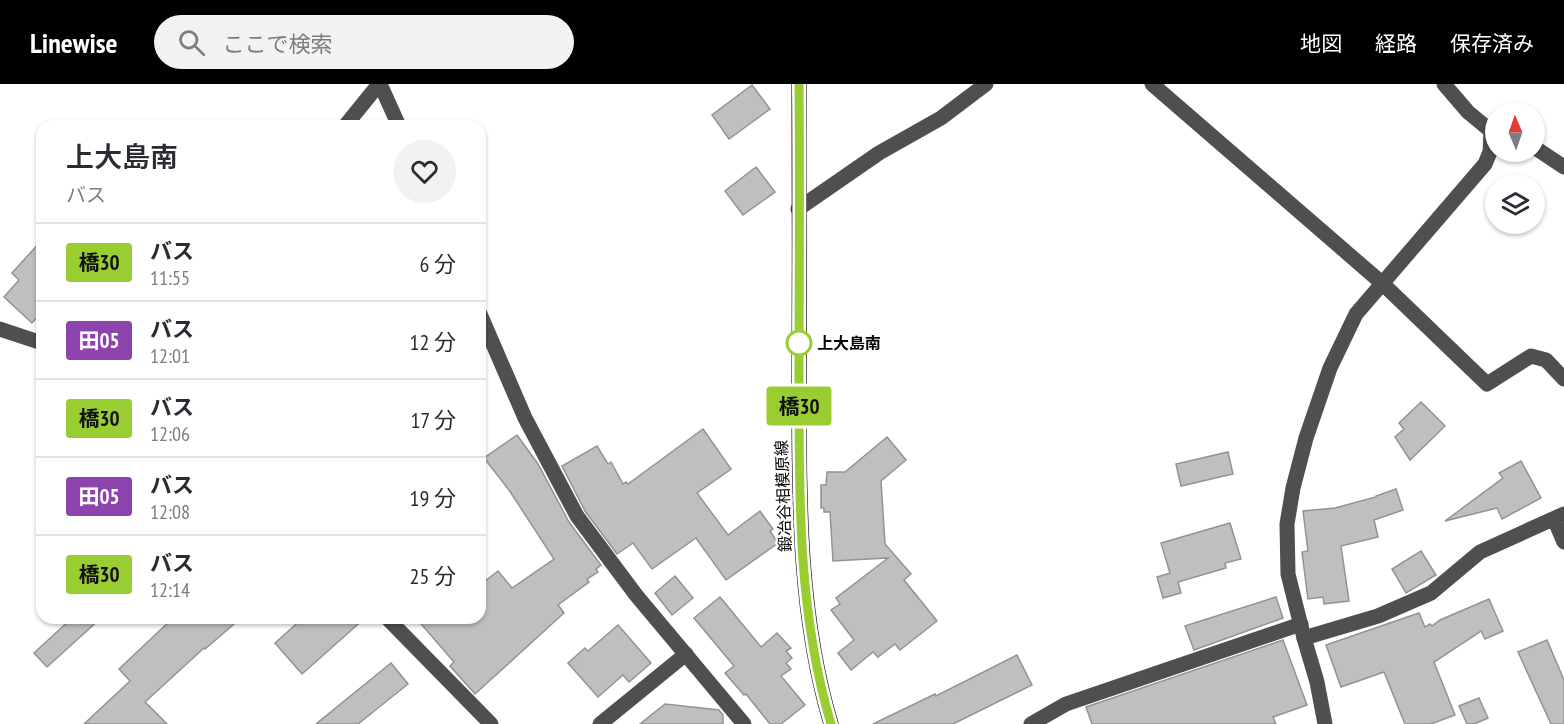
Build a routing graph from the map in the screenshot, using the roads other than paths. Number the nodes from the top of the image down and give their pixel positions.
1 (380, 84) edge
2 (799, 84) edge
3 (986, 84) edge
4 (1152, 84) edge
5 (1444, 84) edge
6 (350, 120) edge
7 (396, 120) edge
8 (1485, 125) edge
9 (1545, 154) edge
10 (1486, 162) edge
11 (1564, 167) edge
12 (798, 209) junction
13 (1383, 284) junction
14 (486, 328) edge
15 (0, 329) edge
16 (36, 340) edge
17 (1564, 379) edge
18 (1559, 517) edge
19 (1564, 542) edge
20 (393, 624) edge
21 (1303, 631) junction
22 (686, 654) junction
23 (491, 724) edge
24 (600, 724) edge
25 (744, 724) edge
26 (831, 724) edge
27 (1031, 724) edge
28 (1325, 724) edge

1 - 6 street
1 - 7 street
2 - 12 main road, 鍛冶谷相模原線
3 - 12 street
4 - 13 street
5 - 8 street
9 - 11 street
10 - 13 street
12 - 26 main road, 鍛冶谷相模原線
13 - 17 street
13 - 21 street
14 - 22 street
15 - 16 street
18 - 19 street
18 - 21 street
20 - 23 street
21 - 27 street
21 - 28 street
22 - 24 street
22 - 25 street

